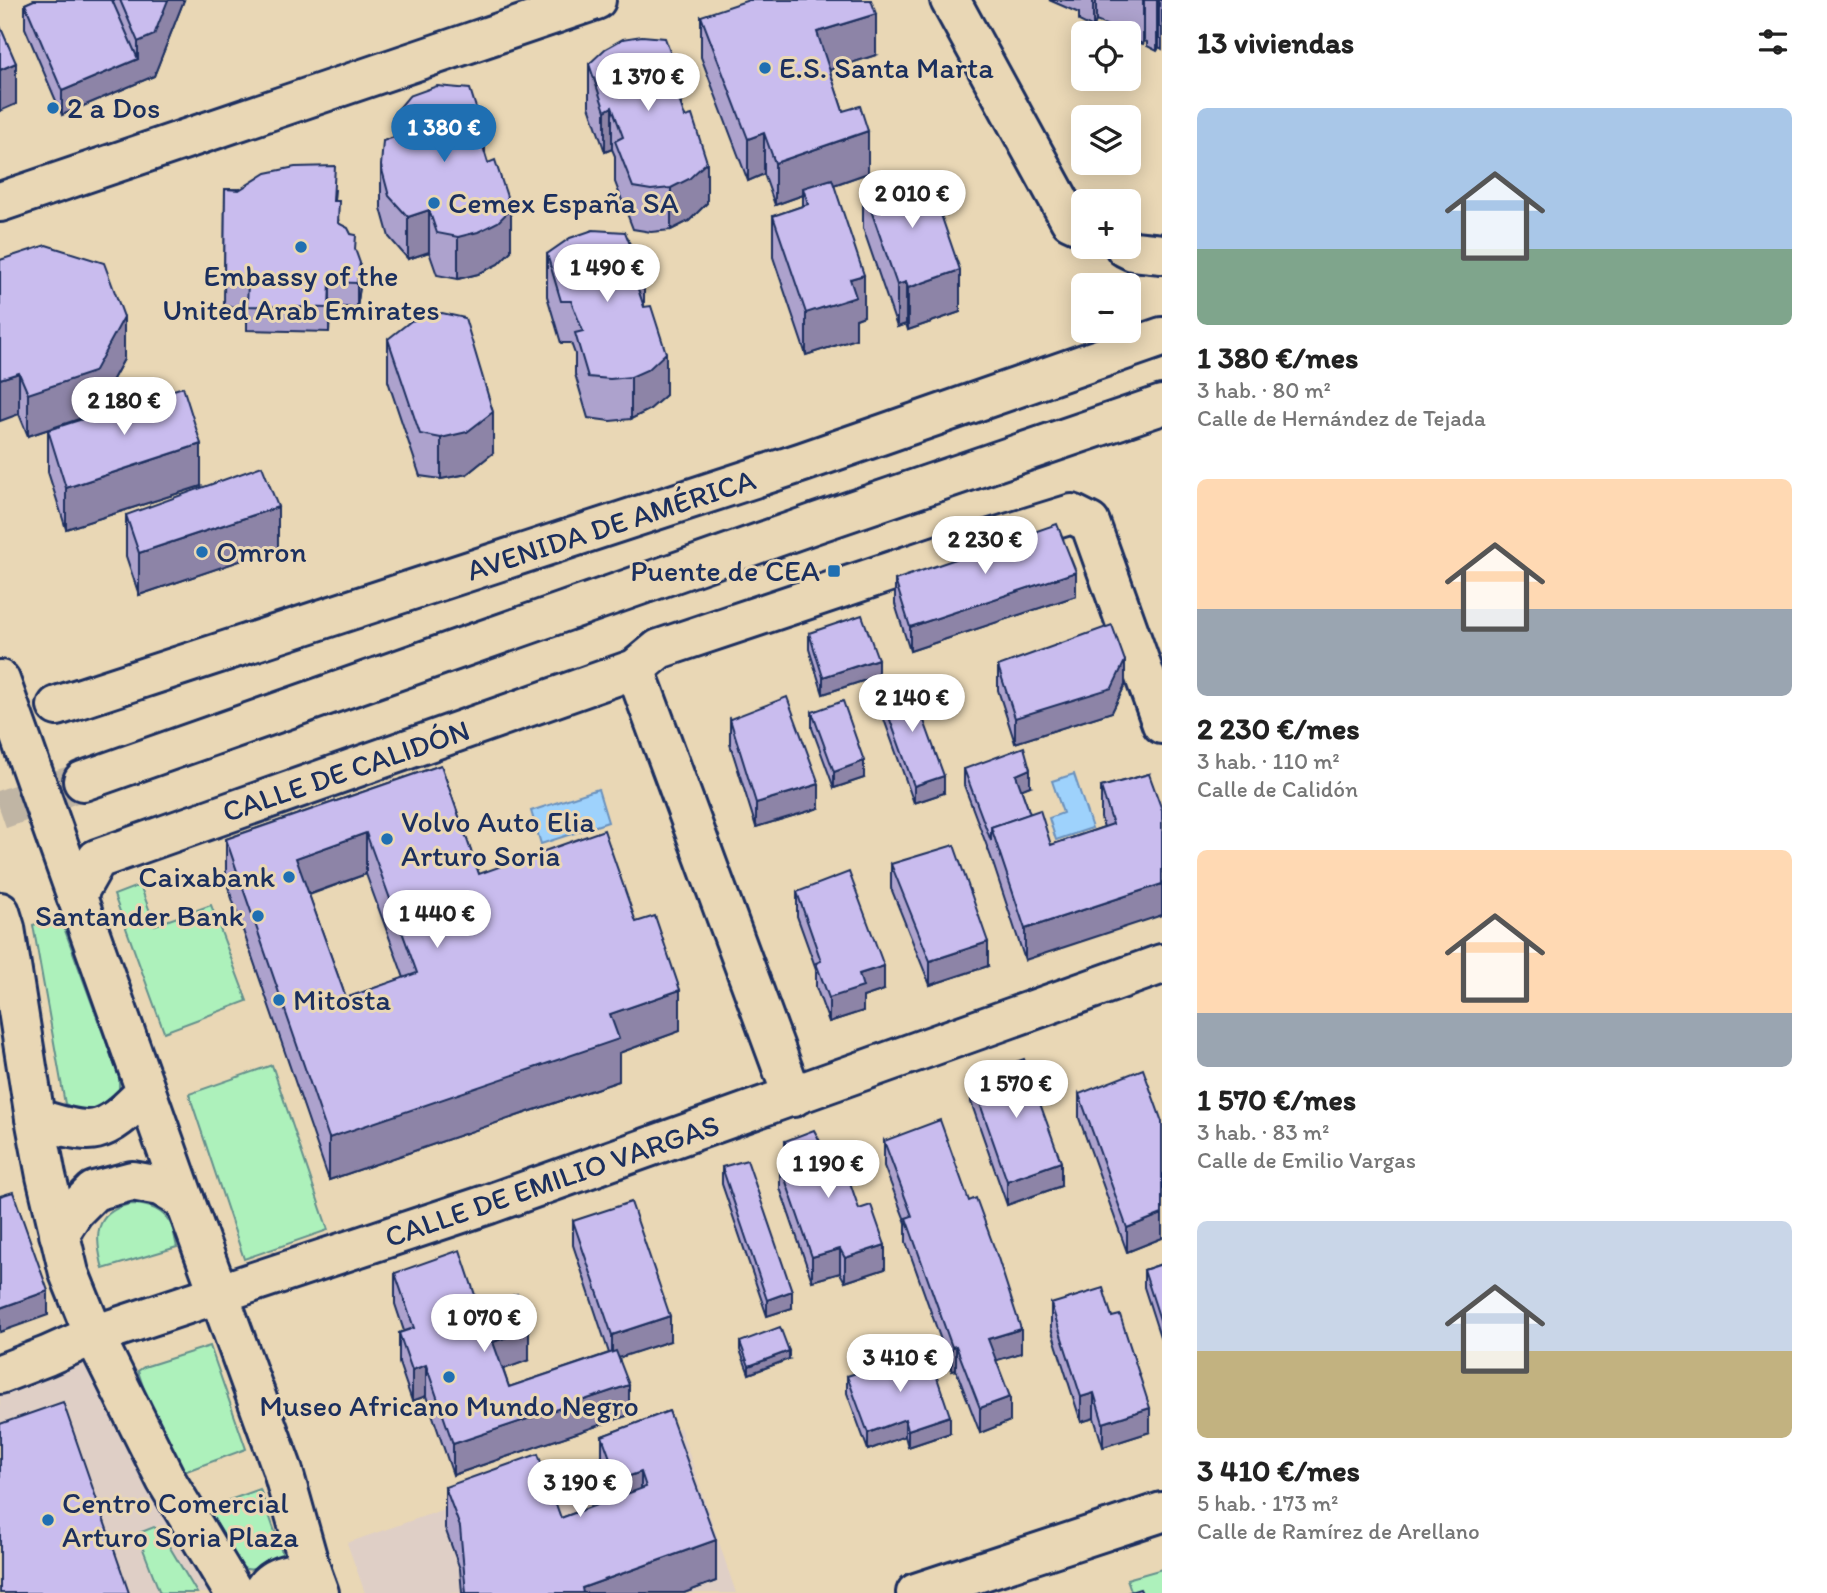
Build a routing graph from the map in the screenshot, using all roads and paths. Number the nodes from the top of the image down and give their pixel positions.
1 (596, 0) edge
2 (950, 0) edge
3 (0, 202) edge
4 (1071, 220) edge
5 (1162, 337) edge
6 (1162, 405) edge
7 (635, 669) junction
8 (0, 680) edge
9 (57, 706) dead end
10 (1162, 724) edge
11 (83, 781) tunnel mouth
12 (76, 895) junction
13 (0, 912) edge
14 (1162, 964) edge
15 (146, 1092) junction
16 (793, 1097) junction
17 (35, 1118) junction
18 (184, 1202) junction
19 (59, 1234) junction
20 (218, 1294) junction
21 (94, 1335) junction
22 (0, 1374) edge
23 (1162, 1512) edge
24 (315, 1582) edge
25 (234, 1593) edge
26 (262, 1593) edge
27 (916, 1593) edge

1 - 3 main road
2 - 4 main road
5 - 9 main road, AVENIDA DE AMÉRICA
6 - 11 main road
7 - 10 main road, CALLE DE CALIDÓN
7 - 12 main road, CALLE DE CALIDÓN
7 - 16 main road
8 - 12 main road
12 - 15 main road
13 - 17 main road
14 - 16 main road, CALLE DE EMILIO VARGAS
15 - 17 main road
15 - 18 main road
16 - 20 main road, CALLE DE EMILIO VARGAS
17 - 19 main road
18 - 19 main road
18 - 20 main road
19 - 21 main road
20 - 21 main road
20 - 24 main road
21 - 22 main road
21 - 25 main road
23 - 27 main road
24 - 26 main road

